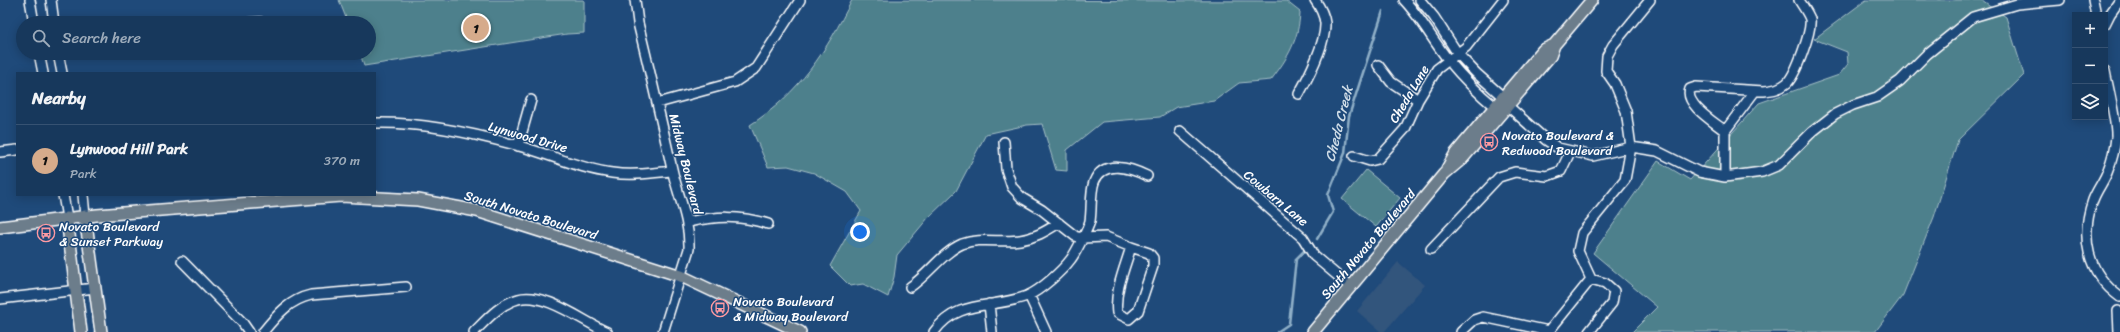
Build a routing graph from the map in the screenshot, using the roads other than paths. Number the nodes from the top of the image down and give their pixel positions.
1 (30, 0) edge
2 (51, 0) edge
3 (635, 0) edge
4 (800, 0) edge
5 (1315, 0) edge
6 (1404, 0) edge
7 (1420, 0) edge
8 (1502, 0) edge
9 (1592, 0) edge
10 (1650, 0) edge
11 (1799, 0) edge
12 (2060, 0) edge
13 (2093, 0) edge
14 (2120, 0) edge
15 (2095, 12) edge
16 (33, 16) edge
17 (53, 16) edge
18 (2108, 18) edge
19 (1458, 54) junction
20 (40, 60) edge
21 (59, 60) edge
22 (1449, 61) junction
23 (1378, 65) dead end
24 (42, 72) edge
25 (62, 72) edge
26 (2107, 84) edge
27 (1755, 91) junction
28 (1300, 94) dead end
29 (531, 100) dead end
30 (1418, 100) junction
31 (1506, 102) junction
32 (658, 103) junction
33 (1495, 107) junction
34 (376, 123) edge
35 (1725, 131) junction
36 (1180, 132) dead end
37 (1004, 142) dead end
38 (518, 146) junction
39 (1631, 147) junction
40 (16, 150) edge
41 (0, 152) edge
42 (1570, 152) junction
43 (1354, 156) dead end
44 (672, 171) junction
45 (1444, 174) junction
46 (1147, 176) dead end
47 (1725, 177) junction
48 (63, 196) edge
49 (83, 196) edge
50 (85, 216) junction
51 (67, 218) junction
52 (688, 222) junction
53 (1058, 223) junction
54 (768, 224) dead end
55 (0, 227) edge
56 (1082, 238) junction
57 (1131, 247) junction
58 (1431, 248) dead end
59 (182, 261) dead end
60 (681, 276) junction
61 (1591, 279) junction
62 (406, 287) dead end
63 (910, 287) dead end
64 (1351, 287) junction
65 (95, 288) junction
66 (76, 290) junction
67 (1029, 295) junction
68 (2120, 297) edge
69 (0, 299) edge
70 (988, 304) junction
71 (2118, 311) dead end
72 (81, 332) edge
73 (101, 332) edge
74 (249, 332) edge
75 (263, 332) edge
76 (474, 332) edge
77 (607, 332) edge
78 (663, 332) edge
79 (800, 332) edge
80 (934, 332) edge
81 (992, 332) edge
82 (1046, 332) edge
83 (1313, 332) edge
84 (1461, 332) edge
85 (1550, 332) edge
86 (1589, 332) edge
87 (2119, 332) edge

1 - 16 street
2 - 17 street
3 - 32 street, Midway Boulevard
4 - 32 street
5 - 28 street
6 - 22 street
7 - 19 street
8 - 19 street, Cheda Lane
9 - 31 main road, South Novato Boulevard
10 - 39 street
11 - 27 street
12 - 47 street
13 - 15 street
14 - 18 street
19 - 22 street, Cheda Lane
19 - 31 street
20 - 24 street
21 - 25 street
22 - 30 street, Cheda Lane
22 - 33 street
23 - 30 street
26 - 68 street
27 - 35 street
27 - 35 street
29 - 38 street
30 - 43 street, Cheda Lane
31 - 33 main road, South Novato Boulevard
31 - 42 street
31 - 45 main road, South Novato Boulevard
32 - 44 street, Midway Boulevard
33 - 45 main road, South Novato Boulevard
34 - 38 street, Lynwood Drive
35 - 47 street
36 - 64 street, Cowbarn Lane
37 - 53 street
38 - 44 street, Lynwood Drive
39 - 42 street
39 - 47 street
39 - 61 street
40 - 41 street
42 - 58 street
44 - 52 street, Midway Boulevard
45 - 64 main road, South Novato Boulevard
46 - 56 street
48 - 51 street
49 - 50 street
50 - 51 main road, South Novato Boulevard
50 - 60 main road, South Novato Boulevard
50 - 65 main road
51 - 55 main road, South Novato Boulevard
51 - 66 main road
52 - 54 street
52 - 60 street, Midway Boulevard
53 - 56 street
53 - 63 street
56 - 57 street
56 - 67 street
57 - 57 street
59 - 74 street
60 - 78 street, Midway Boulevard
60 - 79 main road, South Novato Boulevard
61 - 85 street
61 - 86 street
62 - 75 street
64 - 83 main road, South Novato Boulevard
65 - 66 street
65 - 73 main road
66 - 69 street
66 - 72 main road
67 - 70 street
67 - 82 street
70 - 80 street
70 - 81 street
71 - 87 street
76 - 77 street
84 - 85 street

